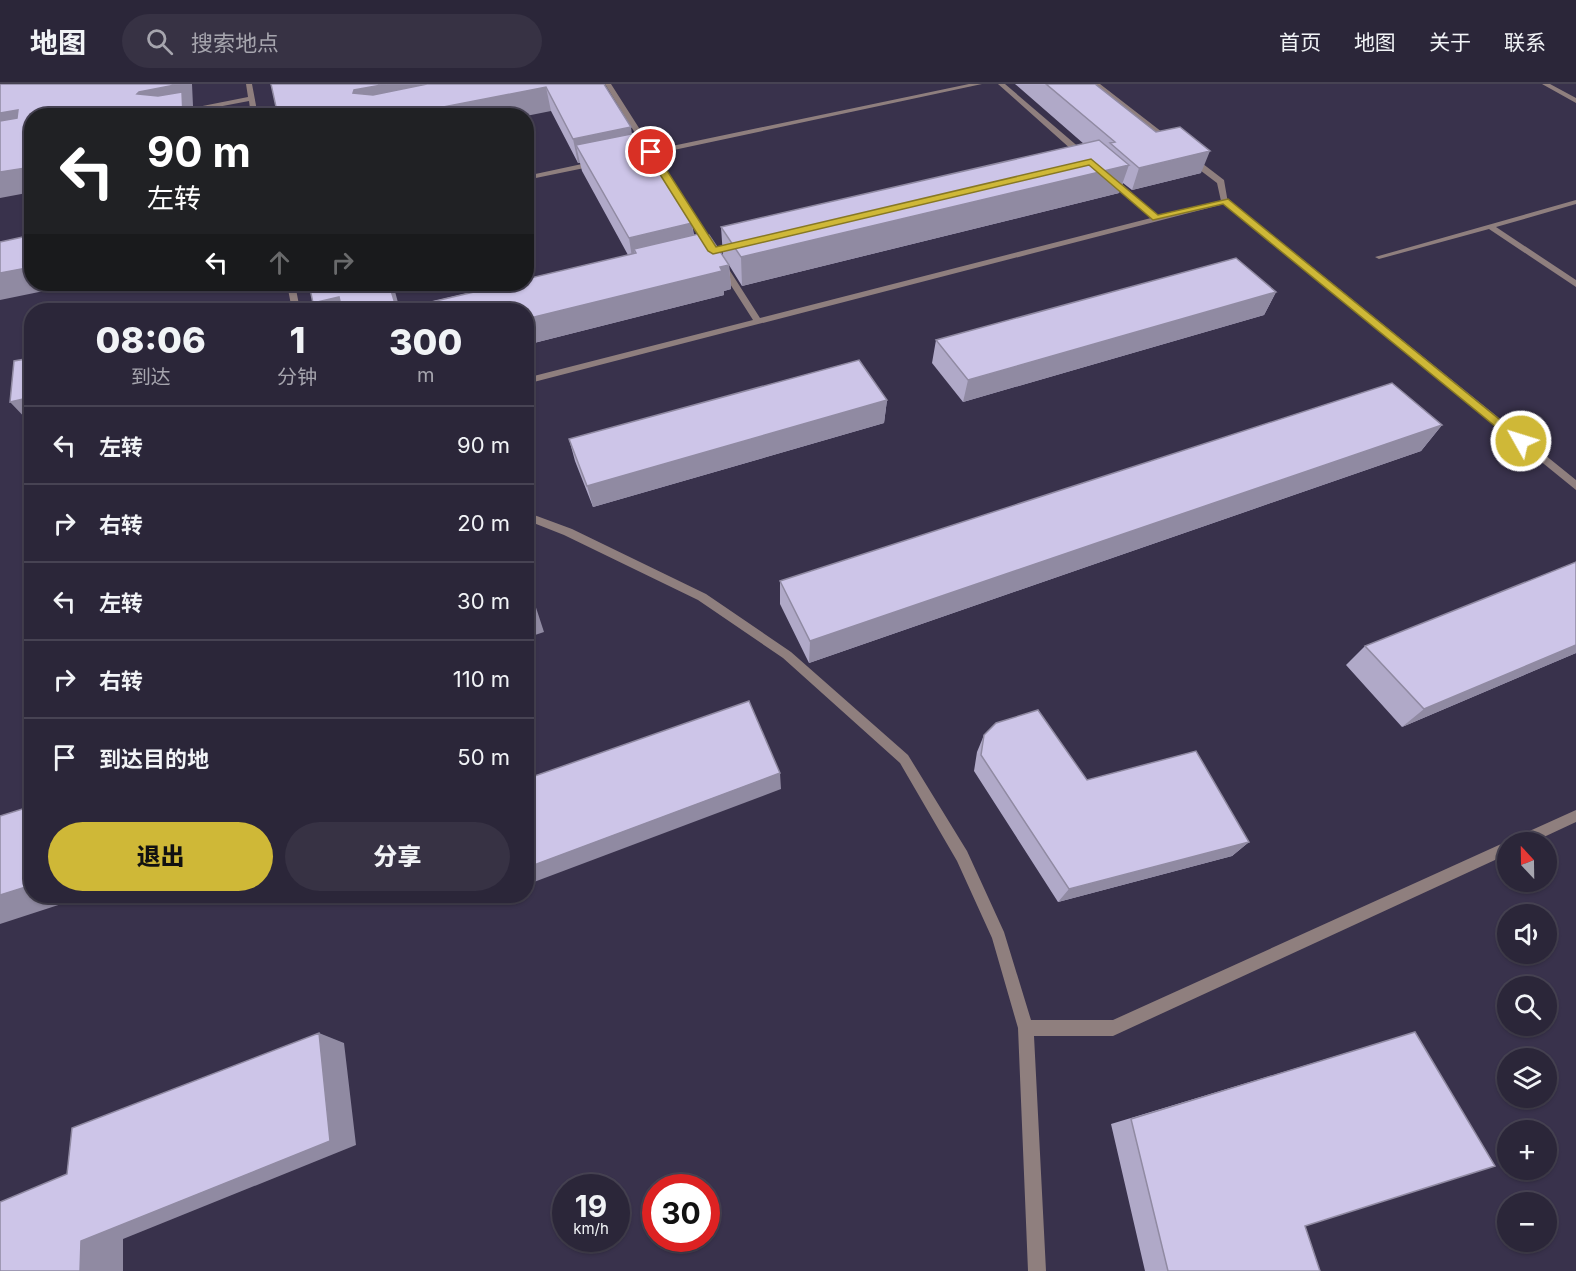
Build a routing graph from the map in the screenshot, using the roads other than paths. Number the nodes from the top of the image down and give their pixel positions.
1 (249, 84) edge
2 (608, 84) edge
3 (979, 84) edge
4 (1001, 84) edge
5 (1096, 84) edge
6 (1545, 84) edge
7 (251, 99) junction
8 (1576, 100) edge
9 (200, 108) edge
10 (253, 108) edge
11 (1176, 147) edge
12 (651, 152) junction
13 (1185, 154) edge
14 (628, 157) edge
15 (606, 161) edge
16 (1079, 164) edge
17 (1099, 169) edge
18 (534, 176) edge
19 (1225, 201) junction
20 (1576, 202) edge
21 (1157, 219) junction
22 (1490, 226) junction
23 (725, 248) edge
24 (713, 251) junction
25 (702, 254) edge
26 (1379, 257) dead end
27 (1576, 284) edge
28 (758, 321) junction
29 (534, 379) edge
30 (1576, 486) edge
31 (534, 519) edge
32 (1576, 816) edge
33 (1540, 832) edge
34 (1497, 852) edge
35 (1026, 1028) junction
36 (1037, 1271) edge

1 - 7 street
2 - 12 street
3 - 12 street
4 - 16 street
5 - 11 street
6 - 8 street
7 - 9 street
7 - 10 street
12 - 14 street
12 - 24 street
13 - 19 street
15 - 18 street
17 - 21 street
19 - 21 street
19 - 30 street
20 - 22 street
21 - 28 street
22 - 26 street
22 - 27 street
23 - 24 street
24 - 25 street
24 - 28 street
28 - 29 street
31 - 35 street
32 - 33 street
34 - 35 street
35 - 36 street

